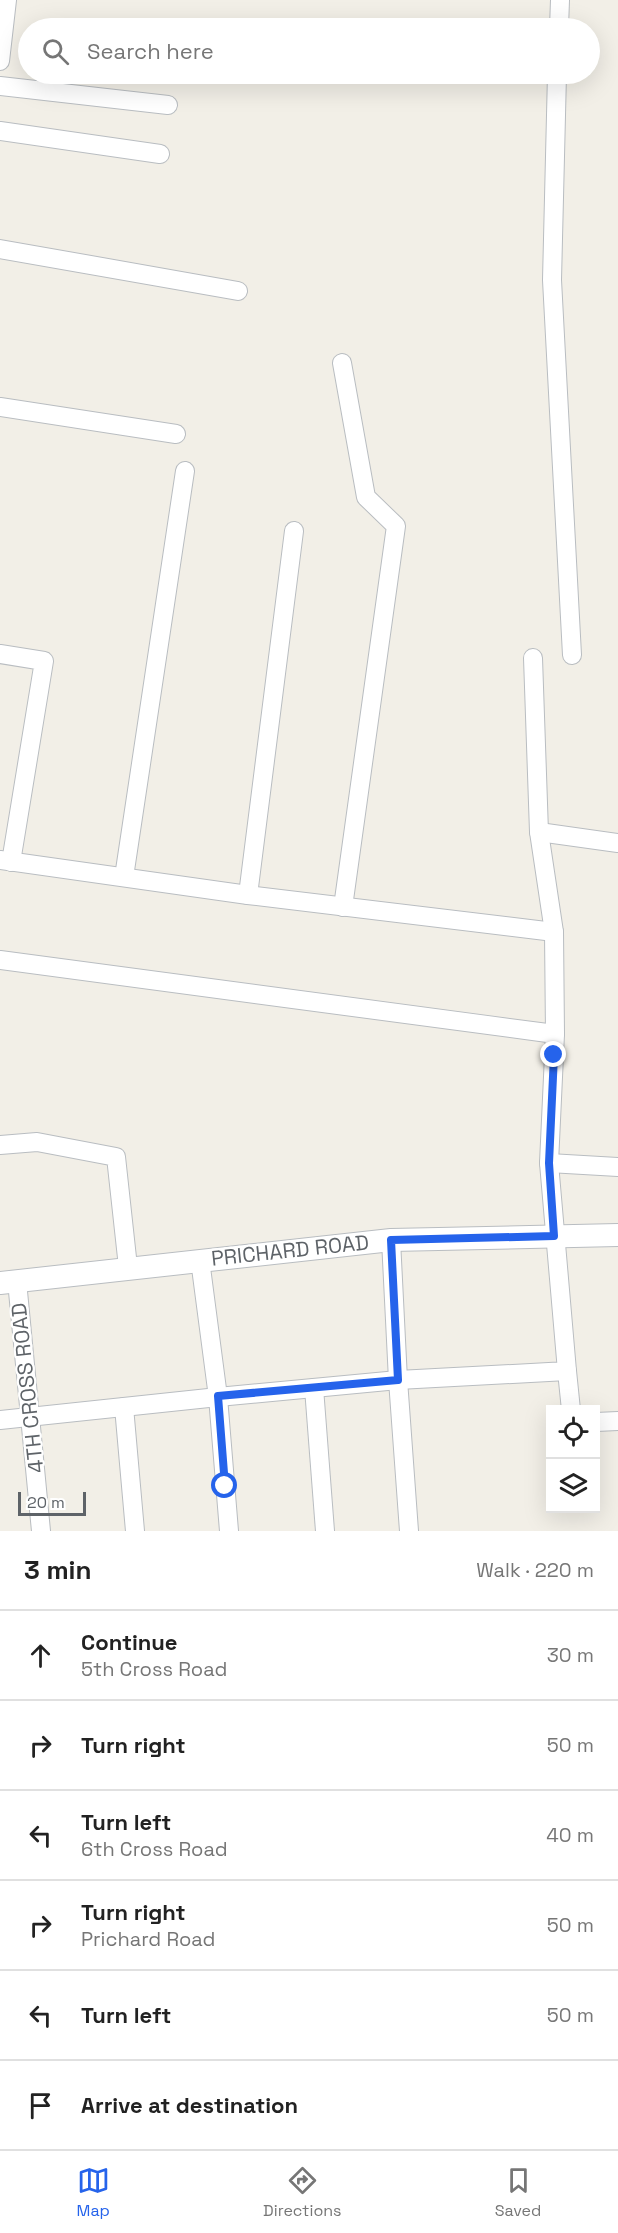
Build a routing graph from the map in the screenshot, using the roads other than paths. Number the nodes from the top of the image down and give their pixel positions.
1 (560, 0) edge
2 (4, 6) edge
3 (559, 18) edge
4 (0, 61) edge
5 (558, 84) edge
6 (0, 86) edge
7 (168, 105) dead end
8 (0, 131) edge
9 (160, 154) dead end
10 (0, 249) edge
11 (238, 291) dead end
12 (342, 363) dead end
13 (0, 407) edge
14 (176, 434) dead end
15 (185, 471) dead end
16 (294, 531) dead end
17 (0, 654) edge
18 (572, 656) dead end
19 (533, 658) dead end
20 (539, 831) junction
21 (618, 843) edge
22 (6, 861) edge
23 (124, 877) junction
24 (248, 895) junction
25 (343, 907) junction
26 (554, 932) junction
27 (0, 960) edge
28 (555, 1034) junction
29 (0, 1145) edge
30 (549, 1163) junction
31 (618, 1167) edge
32 (618, 1235) edge
33 (554, 1236) junction
34 (391, 1240) junction
35 (200, 1260) junction
36 (128, 1267) junction
37 (8, 1282) edge
38 (567, 1371) junction
39 (398, 1380) junction
40 (314, 1388) junction
41 (218, 1396) junction
42 (570, 1405) edge
43 (124, 1407) junction
44 (30, 1417) junction
45 (0, 1420) edge
46 (618, 1420) edge
47 (600, 1422) edge
48 (41, 1531) edge
49 (135, 1531) edge
50 (229, 1531) edge
51 (325, 1531) edge
52 (409, 1531) edge

1 - 3 street
2 - 4 street
5 - 18 street
6 - 7 street
8 - 9 street
10 - 11 street
12 - 25 street
13 - 14 street
15 - 23 street
16 - 24 street
17 - 22 street
19 - 20 street
20 - 21 street
20 - 26 street
22 - 23 street
23 - 24 street
24 - 25 street
25 - 26 street
26 - 28 street
27 - 28 street
28 - 30 street
29 - 36 street
30 - 31 street
30 - 33 street
32 - 33 street, PRICHARD ROAD
33 - 34 street, PRICHARD ROAD
33 - 38 street
34 - 35 street, PRICHARD ROAD
34 - 39 street
35 - 36 street, PRICHARD ROAD
35 - 41 street
36 - 37 street, PRICHARD ROAD
37 - 44 street, 4TH CROSS ROAD
38 - 39 street
38 - 42 street
39 - 40 street
39 - 52 street
40 - 41 street
40 - 51 street
41 - 43 street
41 - 50 street
43 - 44 street
43 - 49 street
44 - 45 street
44 - 48 street, 4TH CROSS ROAD
46 - 47 street

